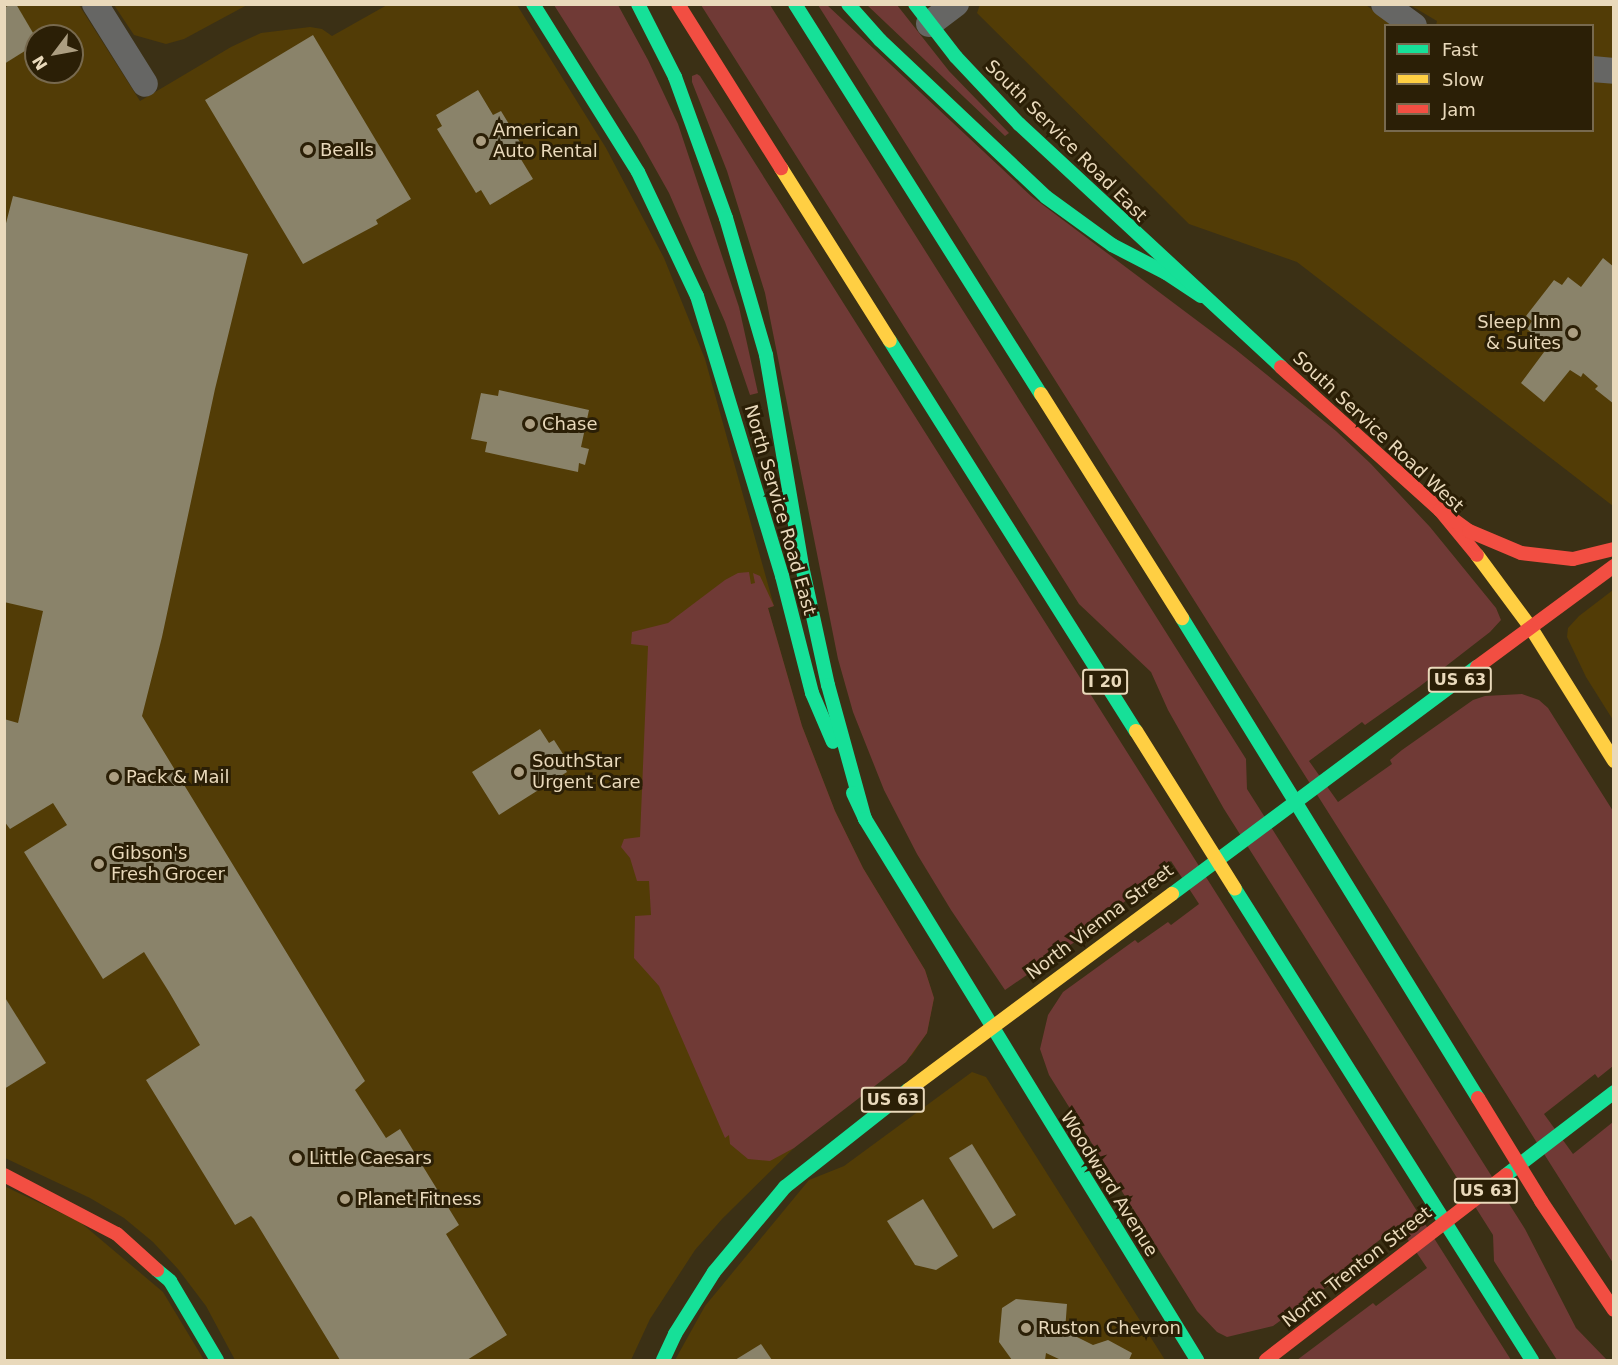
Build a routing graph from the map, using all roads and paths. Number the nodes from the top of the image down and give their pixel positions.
1 (95, 4) edge
2 (532, 4) edge
3 (638, 4) edge
4 (678, 4) edge
5 (795, 4) edge
6 (848, 4) edge
7 (956, 4) edge
8 (1384, 4) edge
9 (922, 14) edge
10 (1411, 24) edge
11 (1594, 69) edge
12 (1614, 71) edge
13 (145, 84) dead end
14 (1201, 296) junction
15 (1440, 510) junction
16 (1614, 549) edge
17 (1614, 566) edge
18 (1531, 628) junction
19 (1614, 761) edge
20 (865, 819) junction
21 (990, 1026) junction
22 (1612, 1093) edge
23 (4, 1174) edge
24 (1614, 1310) edge
25 (217, 1360) edge
26 (663, 1360) edge
27 (1197, 1360) edge
28 (1266, 1360) edge
29 (1532, 1360) edge

1 - 13 street
2 - 20 main road, North Service Road East
3 - 20 main road
4 - 29 main road, I 20
5 - 24 main road
6 - 14 main road
7 - 9 street
8 - 10 street
9 - 14 main road, South Service Road East
11 - 12 street
14 - 15 main road, South Service Road West
15 - 16 main road
15 - 18 main road, South Service Road West
17 - 18 main road, North Vienna Street
18 - 19 main road, South Service Road West
18 - 21 main road, North Vienna Street / US 63
20 - 21 main road, North Service Road East
21 - 26 main road, North Vienna Street / US 63
21 - 27 main road, Woodward Avenue
22 - 28 main road, North Trenton Street / US 63
23 - 25 main road

